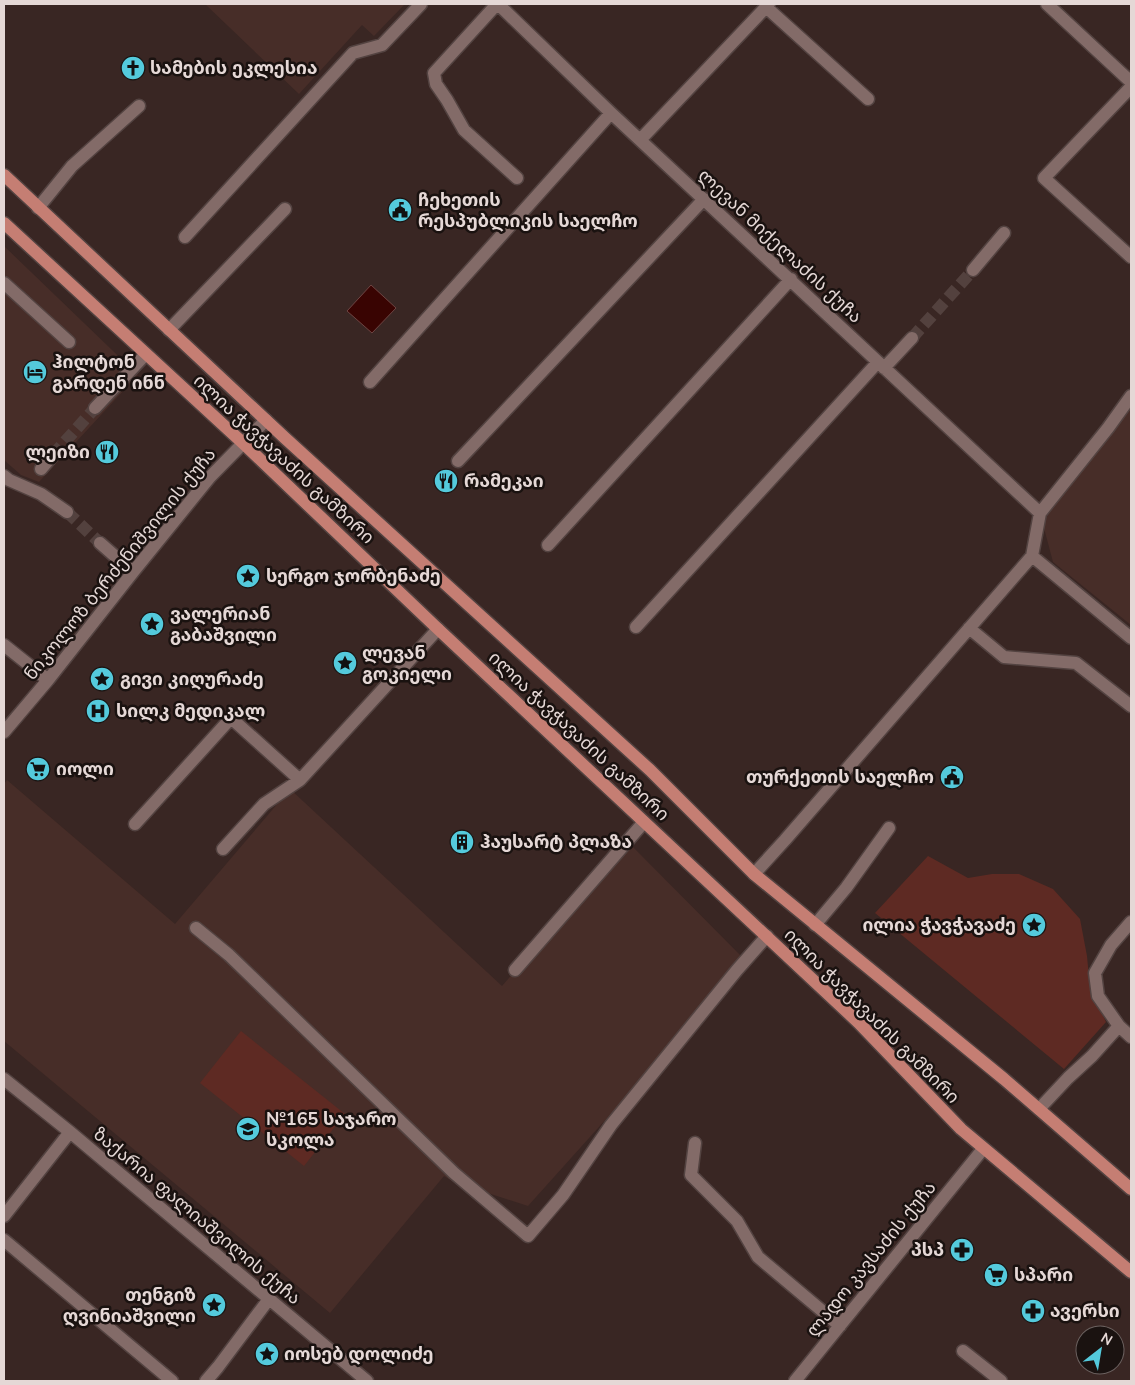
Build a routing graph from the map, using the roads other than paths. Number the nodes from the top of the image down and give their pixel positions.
1 (421, 4) edge
2 (497, 4) edge
3 (1047, 4) edge
4 (768, 5) edge
5 (1131, 82) edge
6 (1131, 87) edge
7 (868, 99) dead end
8 (139, 106) dead end
9 (611, 113) junction
10 (640, 140) junction
11 (4, 175) edge
12 (517, 178) dead end
13 (704, 199) junction
14 (38, 208) junction
15 (286, 209) dead end
16 (4, 223) edge
17 (1004, 233) dead end
18 (185, 237) dead end
19 (1131, 257) edge
20 (974, 270) tunnel mouth
21 (791, 279) junction
22 (4, 282) edge
23 (169, 330) junction
24 (912, 338) tunnel mouth
25 (69, 342) dead end
26 (146, 354) junction
27 (881, 365) junction
28 (370, 382) dead end
29 (1131, 397) edge
30 (95, 408) tunnel mouth
31 (266, 420) junction
32 (244, 444) junction
33 (53, 455) tunnel mouth
34 (458, 461) dead end
35 (41, 469) dead end
36 (4, 476) edge
37 (67, 512) tunnel mouth
38 (1040, 513) junction
39 (100, 543) tunnel mouth
40 (548, 545) dead end
41 (1032, 556) junction
42 (133, 572) junction
43 (636, 627) dead end
44 (969, 628) junction
45 (438, 629) junction
46 (1131, 638) edge
47 (4, 645) edge
48 (48, 680) junction
49 (1131, 706) edge
50 (4, 732) edge
51 (300, 780) junction
52 (644, 822) junction
53 (135, 824) dead end
54 (889, 828) dead end
55 (223, 849) dead end
56 (754, 874) junction
57 (1131, 922) edge
58 (815, 925) junction
59 (196, 928) dead end
60 (767, 936) junction
61 (515, 970) dead end
62 (1118, 1026) junction
63 (1131, 1037) edge
64 (4, 1079) edge
65 (1039, 1109) junction
66 (70, 1132) junction
67 (695, 1143) dead end
68 (983, 1149) junction
69 (1131, 1189) edge
70 (4, 1216) edge
71 (4, 1240) edge
72 (1131, 1272) edge
73 (270, 1299) junction
74 (840, 1326) junction
75 (963, 1351) dead end
76 (172, 1381) edge
77 (206, 1381) edge
78 (367, 1381) edge
79 (795, 1381) edge
80 (1001, 1381) edge

1 - 18 street
2 - 9 street, ლევან მიქელაძის ქუჩა
2 - 12 street
3 - 5 street
4 - 7 street
4 - 10 street
6 - 19 street
8 - 14 street
9 - 10 street, ლევან მიქელაძის ქუჩა
9 - 28 street
10 - 13 street, ლევან მიქელაძის ქუჩა
11 - 14 main road, ილია ჭავჭავაძის გამზირი
13 - 21 street, ლევან მიქელაძის ქუჩა
13 - 34 street
14 - 23 main road, ილია ჭავჭავაძის გამზირი
15 - 23 street
16 - 26 main road, ილია ჭავჭავაძის გამზირი
17 - 20 street
21 - 27 street, ლევან მიქელაძის ქუჩა
21 - 40 street
22 - 25 street
23 - 31 main road, ილია ჭავჭავაძის გამზირი
24 - 27 street
26 - 30 street
26 - 32 main road, ილია ჭავჭავაძის გამზირი
27 - 38 street, ლევან მიქელაძის ქუჩა
27 - 43 street
29 - 38 street
31 - 32 street, ნიკოლოზ ბერძენიშვილის ქუჩა
31 - 56 main road, ილია ჭავჭავაძის გამზირი
32 - 42 street, ნიკოლოზ ბერძენიშვილის ქუჩა
32 - 45 main road, ილია ჭავჭავაძის გამზირი
33 - 35 street
36 - 37 street
38 - 41 street
39 - 42 street
41 - 44 street
41 - 46 street
42 - 48 street, ნიკოლოზ ბერძენიშვილის ქუჩა
44 - 49 street
44 - 56 street
45 - 51 street
45 - 52 main road, ილია ჭავჭავაძის გამზირი
47 - 48 street
48 - 50 street, ნიკოლოზ ბერძენიშვილის ქუჩა
51 - 53 street
51 - 55 street
52 - 60 main road, ილია ჭავჭავაძის გამზირი
52 - 61 street
54 - 58 street
56 - 58 main road, ილია ჭავჭავაძის გამზირი
57 - 62 street
58 - 65 main road, ილია ჭავჭავაძის გამზირი
59 - 60 street
60 - 68 main road, ილია ჭავჭავაძის გამზირი
62 - 63 street
62 - 65 street
64 - 66 street, ზაქარია ფალიაშვილის ქუჩა
65 - 69 main road, ილია ჭავჭავაძის გამზირი
66 - 70 street
66 - 73 street, ზაქარია ფალიაშვილის ქუჩა
67 - 74 street
68 - 72 main road, ილია ჭავჭავაძის გამზირი
68 - 74 street, ლადო კავსაძის ქუჩა
71 - 76 street
73 - 77 street
73 - 78 street, ზაქარია ფალიაშვილის ქუჩა
74 - 79 street, ლადო კავსაძის ქუჩა
75 - 80 street

